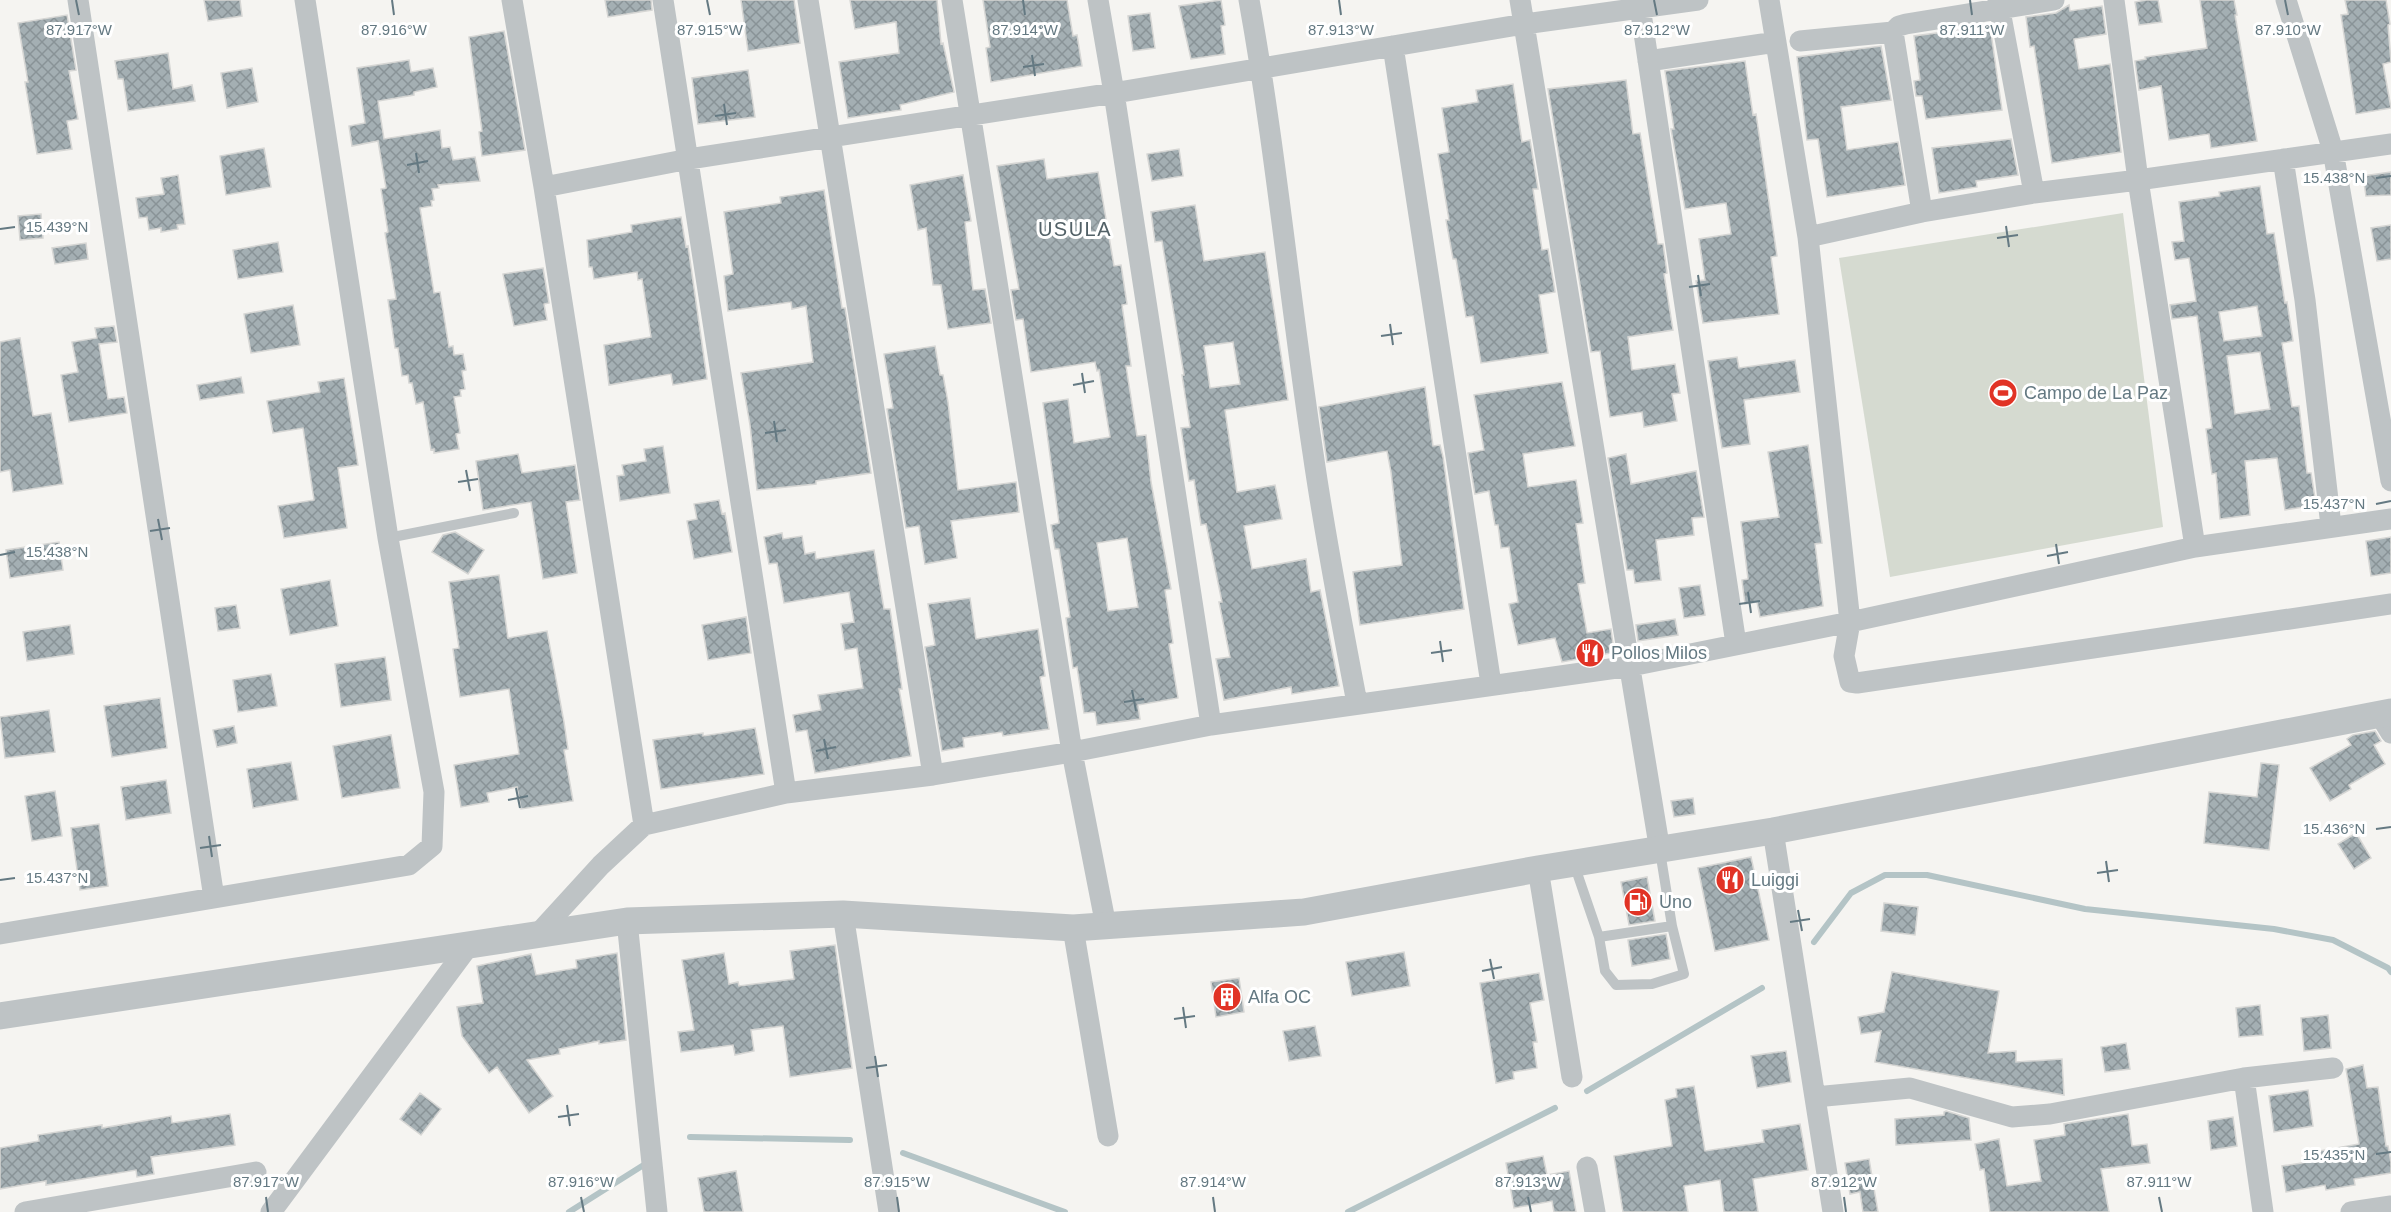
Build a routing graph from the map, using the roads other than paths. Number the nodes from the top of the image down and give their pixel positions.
1 (78, 0) edge
2 (305, 0) edge
3 (512, 0) edge
4 (663, 0) edge
5 (808, 0) edge
6 (952, 0) edge
7 (1098, 0) edge
8 (1249, 0) edge
9 (1520, 0) edge
10 (1698, 0) edge
11 (1769, 0) edge
12 (2054, 0) edge
13 (2114, 0) edge
14 (2286, 0) edge
15 (1639, 4) edge
16 (1999, 4) edge
17 (1524, 24) junction
18 (1893, 32) junction
19 (1800, 41) dead end
20 (1776, 42) junction
21 (1394, 46) junction
22 (1648, 61) junction
23 (1261, 68) junction
24 (1114, 93) junction
25 (971, 115) junction
26 (831, 136) junction
27 (2391, 144) edge
28 (2333, 151) junction
29 (689, 159) junction
30 (2283, 159) junction
31 (2138, 180) junction
32 (544, 187) junction
33 (2034, 193) junction
34 (1922, 212) junction
35 (1808, 237) junction
36 (2391, 481) edge
37 (514, 513) dead end
38 (2391, 519) edge
39 (2331, 526) junction
40 (388, 538) junction
41 (2195, 547) junction
42 (2391, 604) edge
43 (1850, 622) junction
44 (1736, 644) junction
45 (1631, 666) junction
46 (1491, 684) junction
47 (1357, 704) junction
48 (2387, 720) edge
49 (1211, 725) junction
50 (1072, 752) junction
51 (933, 775) junction
52 (786, 793) junction
53 (644, 825) junction
54 (1773, 831) junction
55 (1660, 851) junction
56 (1574, 864) junction
57 (1538, 869) junction
58 (214, 898) junction
59 (843, 914) junction
60 (627, 921) junction
61 (1106, 926) junction
62 (1672, 926) junction
63 (1073, 928) junction
64 (0, 934) edge
65 (537, 935) junction
66 (1599, 937) junction
67 (470, 944) junction
68 (0, 1016) edge
69 (2333, 1068) dead end
70 (1572, 1077) dead end
71 (2244, 1078) junction
72 (1815, 1097) junction
73 (1108, 1136) dead end
74 (1587, 1167) dead end
75 (256, 1172) dead end
76 (2391, 1206) edge
77 (25, 1212) edge
78 (271, 1212) edge
79 (657, 1212) edge
80 (889, 1212) edge
81 (1594, 1212) edge
82 (1833, 1212) edge
83 (2263, 1212) edge
84 (2351, 1212) edge

1 - 58 street
2 - 40 street
3 - 32 street
4 - 29 street
5 - 26 street
6 - 25 street
7 - 24 street
8 - 23 street
9 - 17 street
10 - 15 street
11 - 20 street
12 - 16 street
13 - 31 street
14 - 28 street
15 - 17 street
15 - 22 street
16 - 18 street
16 - 33 street
17 - 21 street
17 - 45 street
18 - 19 street
18 - 34 street
20 - 22 street
20 - 35 street
21 - 23 street
21 - 46 street
22 - 44 street
23 - 24 street
23 - 47 street
24 - 25 street
24 - 49 street
25 - 26 street
25 - 50 street
26 - 29 street
26 - 51 street
27 - 28 street
28 - 30 street
28 - 36 street
29 - 32 street
29 - 52 street
30 - 31 street
30 - 39 street
31 - 33 street
31 - 41 street
32 - 53 street
33 - 34 street
34 - 35 street
35 - 43 street
37 - 40 lane
38 - 39 street
39 - 41 street
40 - 58 street
41 - 43 street
42 - 43 street
43 - 44 street
44 - 45 street
45 - 46 street
45 - 55 street
46 - 47 street
47 - 49 street
48 - 54 street
49 - 50 street
50 - 51 street
50 - 61 street
51 - 52 street
52 - 53 street
53 - 65 street
54 - 55 street
54 - 72 street
55 - 56 street
55 - 62 lane
56 - 57 street
56 - 66 lane
57 - 61 street
57 - 70 street
58 - 64 street
59 - 60 street
59 - 63 street
59 - 80 street
60 - 65 street
60 - 79 street
61 - 63 street
62 - 66 lane
62 - 66 lane
63 - 73 street
65 - 67 street
67 - 68 street
67 - 78 street
69 - 71 street
71 - 72 street
71 - 83 street
72 - 82 street
74 - 81 street
75 - 77 street
76 - 84 street

